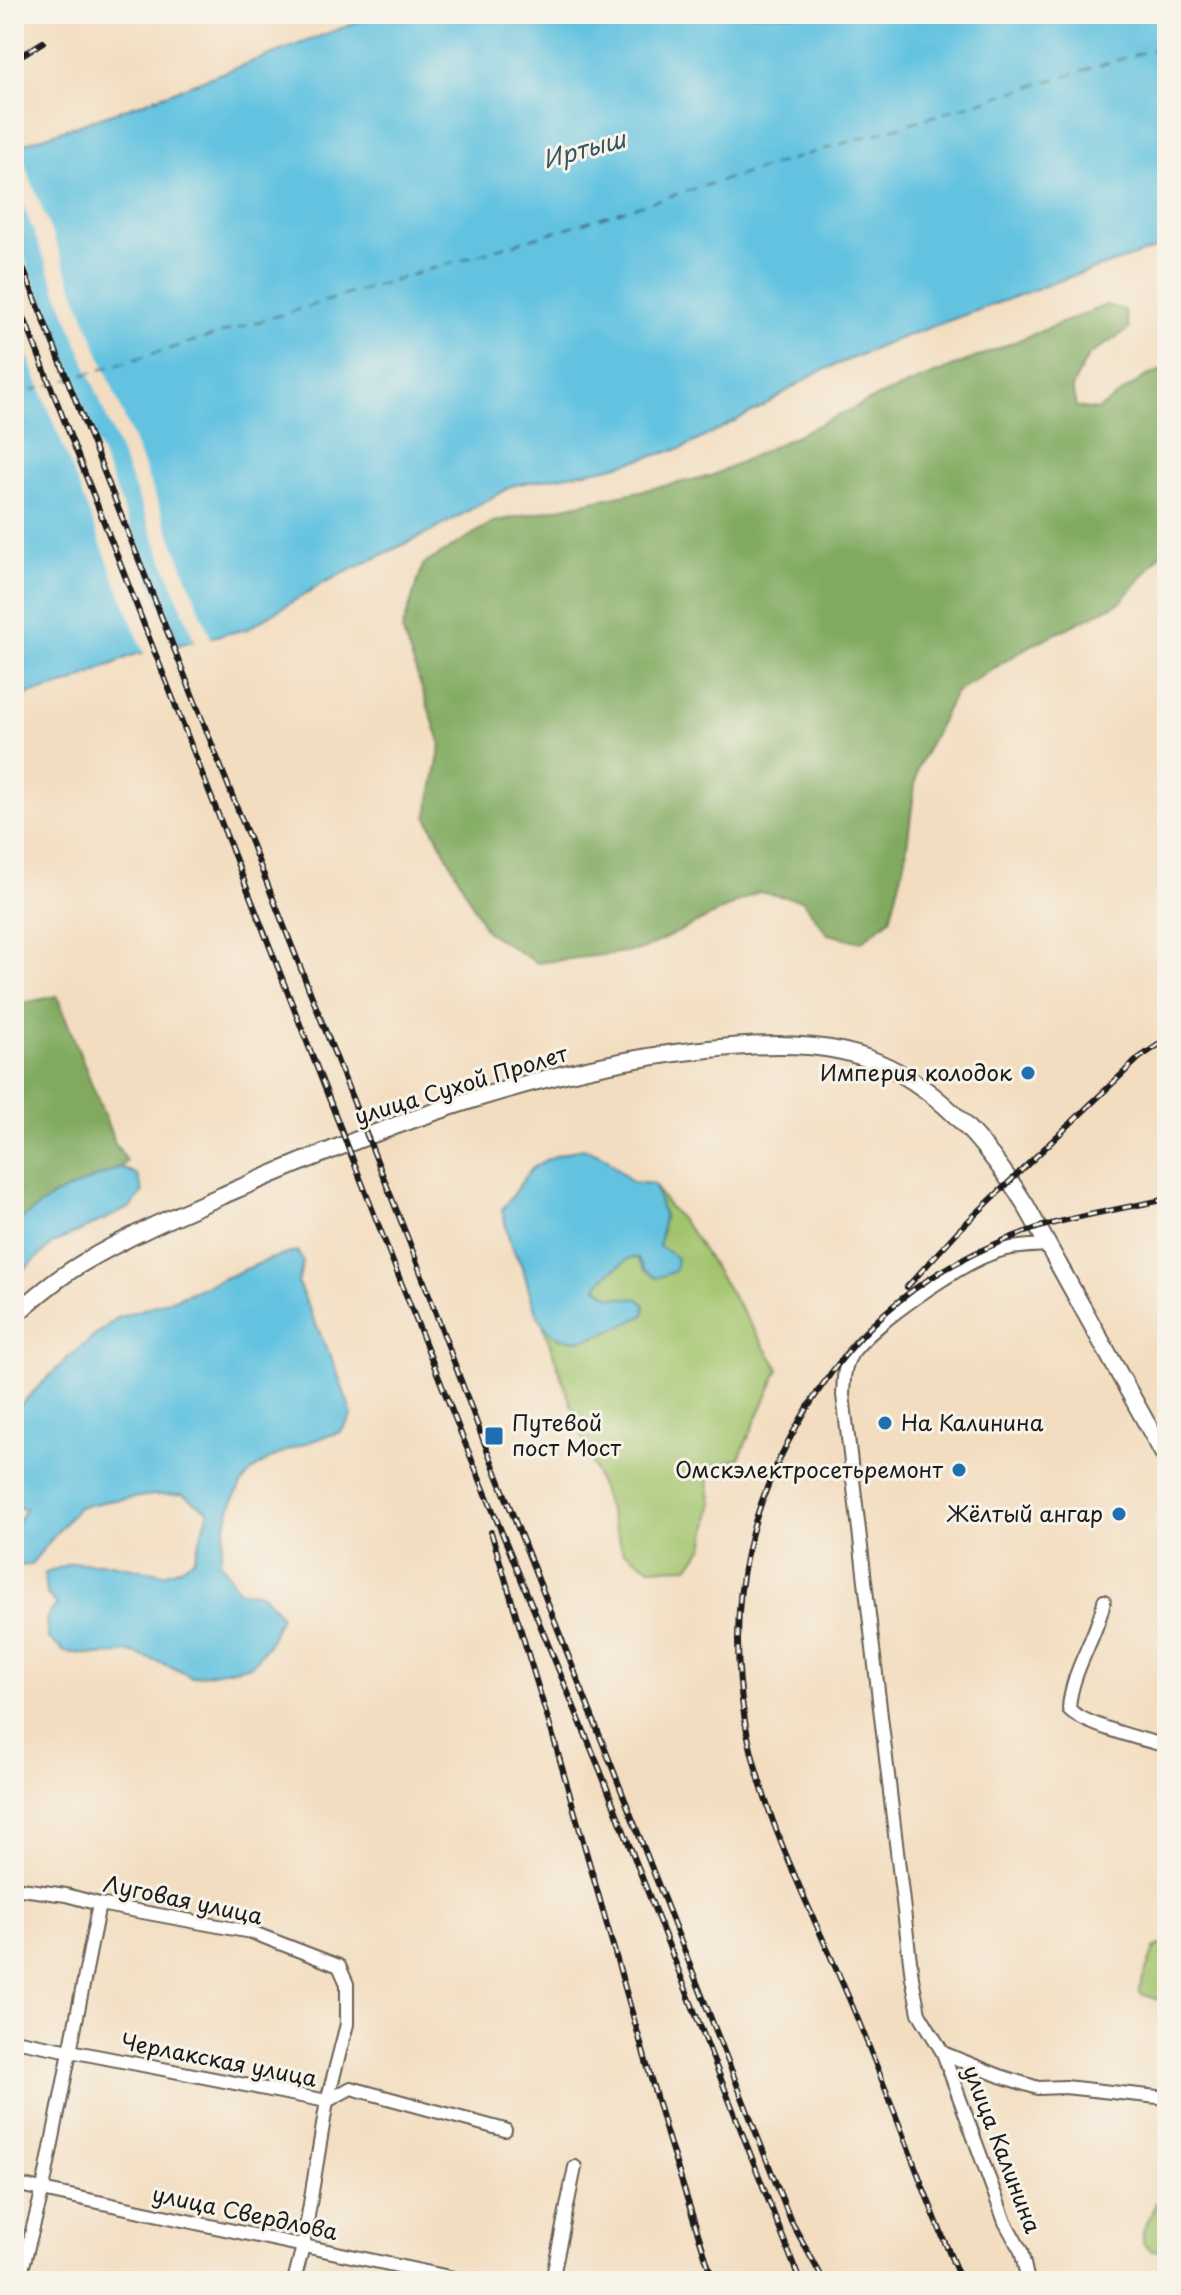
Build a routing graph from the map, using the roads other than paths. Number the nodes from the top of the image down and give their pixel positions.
1 (1048, 1245) junction
2 (14, 1316) edge
3 (1167, 1460) edge
4 (1104, 1601) dead end
5 (1167, 1746) edge
6 (14, 1888) edge
7 (99, 1904) junction
8 (14, 2040) edge
9 (68, 2051) junction
10 (943, 2053) junction
11 (1167, 2098) edge
12 (327, 2101) junction
13 (505, 2130) dead end
14 (575, 2167) dead end
15 (14, 2184) edge
16 (43, 2189) junction
17 (303, 2246) junction
18 (19, 2281) edge
19 (294, 2281) edge
20 (468, 2281) edge
21 (552, 2281) edge
22 (1028, 2281) edge

1 - 2 main road, улица Сухой Пролет
1 - 3 main road, улица Сухой Пролет
1 - 10 street, улица Калинина
4 - 5 street
6 - 7 street, Луговая улица
7 - 9 street
7 - 12 street, Луговая улица
8 - 9 street, Черлакская улица
9 - 12 street, Черлакская улица
9 - 16 street
10 - 11 street
10 - 22 street, улица Калинина
12 - 13 street, Черлакская улица
12 - 17 street
14 - 21 street
15 - 16 street, улица Свердлова
16 - 17 street, улица Свердлова
16 - 18 street
17 - 19 street
17 - 20 street, улица Свердлова

